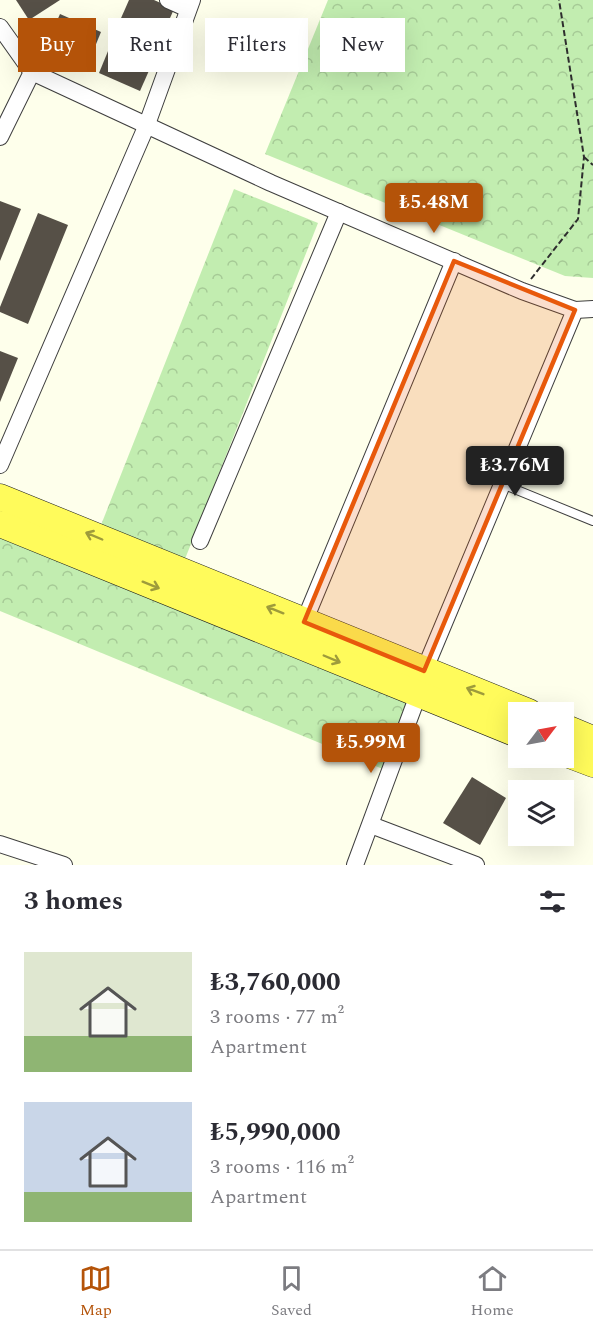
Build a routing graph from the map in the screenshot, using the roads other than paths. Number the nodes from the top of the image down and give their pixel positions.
1 (168, 0) edge
2 (190, 4) edge
3 (0, 27) edge
4 (18, 52) edge
5 (32, 72) joint
6 (146, 127) junction
7 (0, 137) edge
8 (339, 212) junction
9 (454, 261) junction
10 (593, 309) edge
11 (575, 310) junction
12 (0, 465) edge
13 (502, 484) junction
14 (0, 497) edge
15 (593, 521) edge
16 (0, 524) edge
17 (200, 542) dead end
18 (304, 622) junction
19 (424, 671) junction
20 (418, 695) junction
21 (508, 704) edge
22 (508, 731) edge
23 (574, 731) edge
24 (593, 739) edge
25 (574, 757) edge
26 (593, 764) edge
27 (371, 825) junction
28 (0, 844) edge
29 (64, 865) edge
30 (355, 865) edge
31 (476, 865) edge

1 - 2 street
2 - 6 street
3 - 4 street
5 - 6 street
5 - 7 street
6 - 8 street
6 - 12 street
8 - 9 street
8 - 17 street
9 - 11 street
9 - 18 street
10 - 11 street
11 - 13 street
13 - 15 lane
13 - 19 street
18 -> 14 main road
16 -> 20 main road
18 - 19 main road
21 -> 19 main road
20 - 22 main road
20 - 27 street
23 - 24 main road
25 - 26 main road
27 - 30 street
27 - 31 street
28 - 29 street

